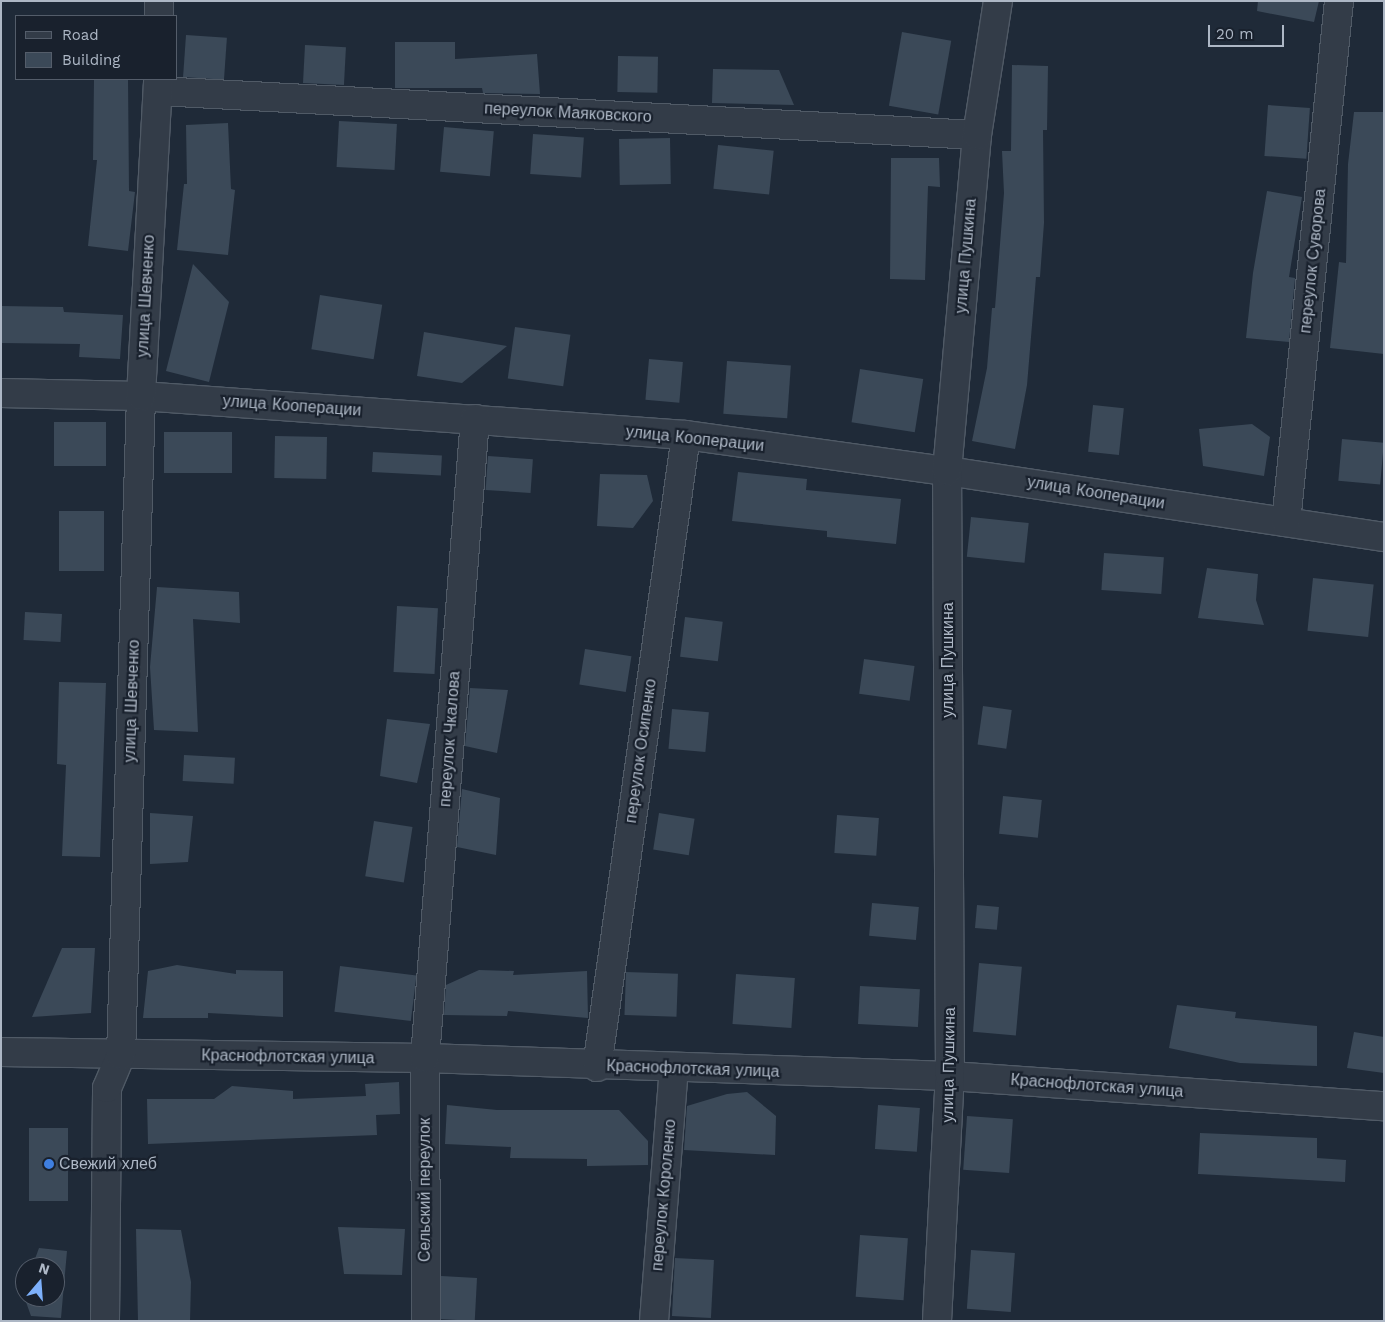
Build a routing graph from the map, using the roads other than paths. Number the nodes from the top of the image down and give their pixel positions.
1 (159, 1) edge
2 (998, 1) edge
3 (1339, 1) edge
4 (159, 15) edge
5 (158, 85) edge
6 (977, 135) junction
7 (1, 393) edge
8 (140, 396) junction
9 (475, 419) junction
10 (686, 436) junction
11 (947, 471) junction
12 (1286, 522) junction
13 (1384, 537) edge
14 (1, 1052) edge
15 (122, 1054) junction
16 (426, 1058) junction
17 (597, 1067) junction
18 (674, 1069) junction
19 (950, 1076) junction
20 (1384, 1106) edge
21 (105, 1321) edge
22 (426, 1321) edge
23 (654, 1321) edge
24 (937, 1321) edge

1 - 4 street
2 - 6 street, улица Пушкина
3 - 12 street, переулок Суворова
5 - 6 street, переулок Маяковского
5 - 8 street, улица Шевченко
6 - 11 street, улица Пушкина
7 - 8 street, улица Кооперации
8 - 9 street, улица Кооперации
8 - 15 street, улица Шевченко
9 - 10 street, улица Кооперации
9 - 16 street, переулок Чкалова
10 - 11 street, улица Кооперации
10 - 17 street, переулок Осипенко
11 - 12 street, улица Кооперации
11 - 19 street, улица Пушкина
12 - 13 street, улица Кооперации
14 - 15 street, Краснофлотская улица
15 - 16 street, Краснофлотская улица
15 - 21 street, улица Шевченко
16 - 17 street, Краснофлотская улица
16 - 22 street, Сельский переулок
17 - 18 street, Краснофлотская улица
18 - 19 street, Краснофлотская улица
18 - 23 street, переулок Короленко
19 - 20 street, Краснофлотская улица
19 - 24 street, улица Пушкина

